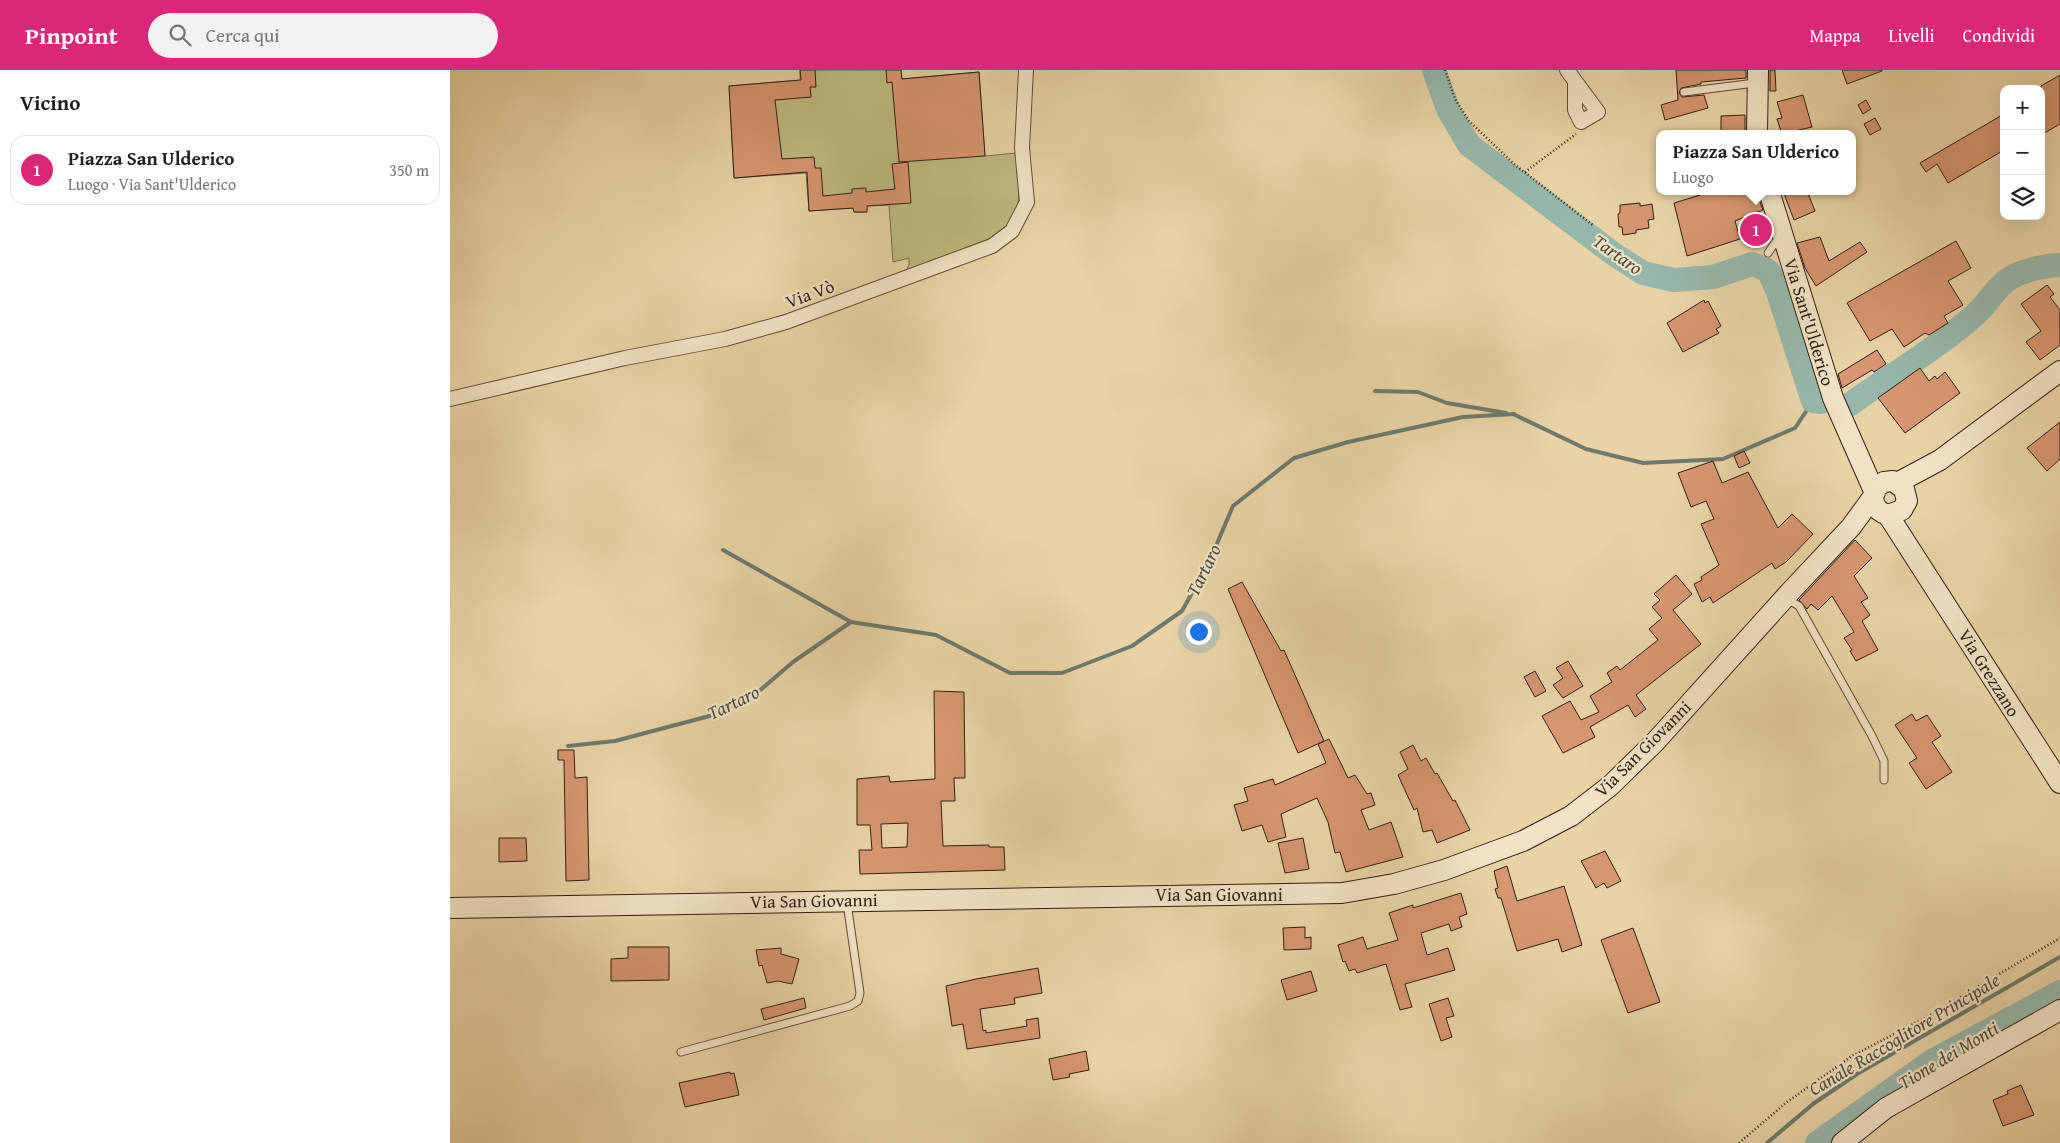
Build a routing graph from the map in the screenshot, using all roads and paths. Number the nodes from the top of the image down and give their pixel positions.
1 (1026, 70) edge
2 (1445, 70) edge
3 (1571, 76) edge
4 (1757, 77) edge
5 (1684, 92) dead end
6 (1581, 122) junction
7 (1757, 130) edge
8 (1525, 172) junction
9 (1770, 195) edge
10 (1594, 226) dead end
11 (1782, 233) junction
12 (1768, 253) dead end
13 (2060, 371) edge
14 (450, 399) edge
15 (1890, 498) junction
16 (1784, 598) junction
17 (1884, 780) dead end
18 (2060, 783) edge
19 (847, 900) junction
20 (450, 908) edge
21 (2060, 938) edge
22 (2060, 1010) edge
23 (681, 1052) dead end
24 (1738, 1143) edge
25 (1842, 1143) edge

1 - 14 street, Via Vò
2 - 8 path
3 - 6 street
3 - 6 street
4 - 5 lane
4 - 7 main road
6 - 8 path
8 - 10 path
9 - 11 main road, Via Sant'Ulderico
11 - 12 lane
11 - 15 main road, Via Sant'Ulderico
13 - 15 main road, Via San Giovanni
15 - 16 main road, Via San Giovanni
15 - 18 main road, Via Grezzano
16 - 17 lane
16 - 19 main road, Via San Giovanni
19 - 20 main road, Via San Giovanni
19 - 23 lane
21 - 24 path
22 - 25 main road

